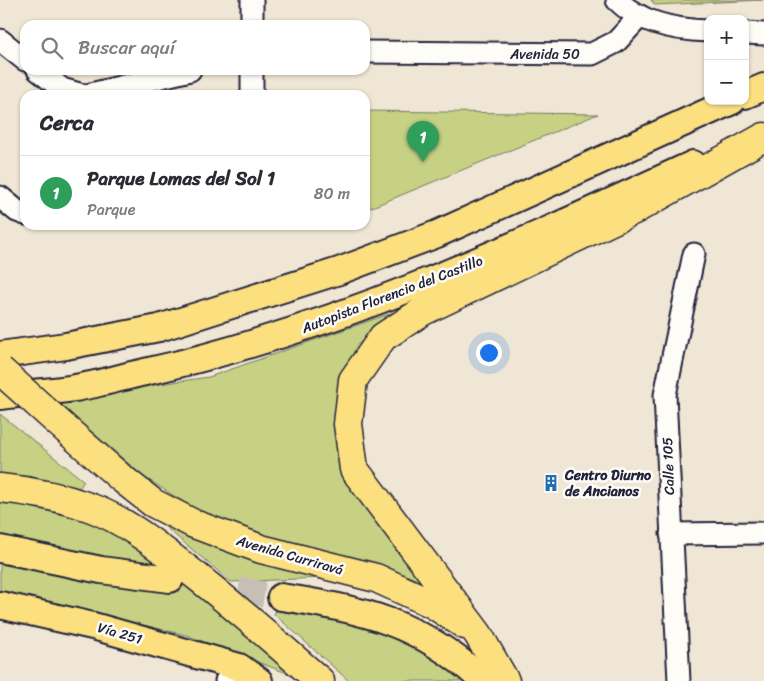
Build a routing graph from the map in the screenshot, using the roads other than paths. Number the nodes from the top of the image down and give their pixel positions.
1 (252, 0) edge
2 (617, 0) edge
3 (640, 16) junction
4 (252, 20) edge
5 (704, 31) edge
6 (749, 33) edge
7 (764, 34) edge
8 (0, 40) edge
9 (370, 52) edge
10 (20, 56) edge
11 (44, 75) edge
12 (169, 75) edge
13 (252, 75) edge
14 (764, 87) edge
15 (66, 90) edge
16 (108, 90) edge
17 (252, 90) edge
18 (749, 93) edge
19 (723, 105) edge
20 (764, 132) edge
21 (764, 137) edge
22 (0, 197) edge
23 (20, 213) edge
24 (694, 254) dead end
25 (0, 355) edge
26 (0, 370) edge
27 (0, 396) edge
28 (0, 488) edge
29 (764, 533) edge
30 (670, 534) junction
31 (0, 549) edge
32 (170, 579) dead end
33 (281, 597) tunnel mouth
34 (0, 605) edge
35 (478, 634) junction
36 (241, 676) edge
37 (320, 681) edge
38 (483, 681) edge
39 (505, 681) edge
40 (514, 681) edge
41 (679, 681) edge

1 - 4 street
2 - 3 street
3 - 5 street
3 - 9 street, Avenida 50
6 - 7 street
8 - 10 street
11 - 15 street
12 - 16 street
13 - 17 street
14 - 18 main road
19 - 25 main road
20 - 27 main road, Autopista Florencio del Castillo
21 - 35 highway
22 - 23 street
24 - 30 street, Calle 105
26 - 35 highway, Avenida Curriravá, bridge
28 - 37 highway
29 - 30 street
30 - 41 street, Calle 105
31 - 32 main road
33 - 38 main road
34 - 36 main road, Vía 251
35 - 39 highway, Avenida Curriravá
35 - 40 main road

